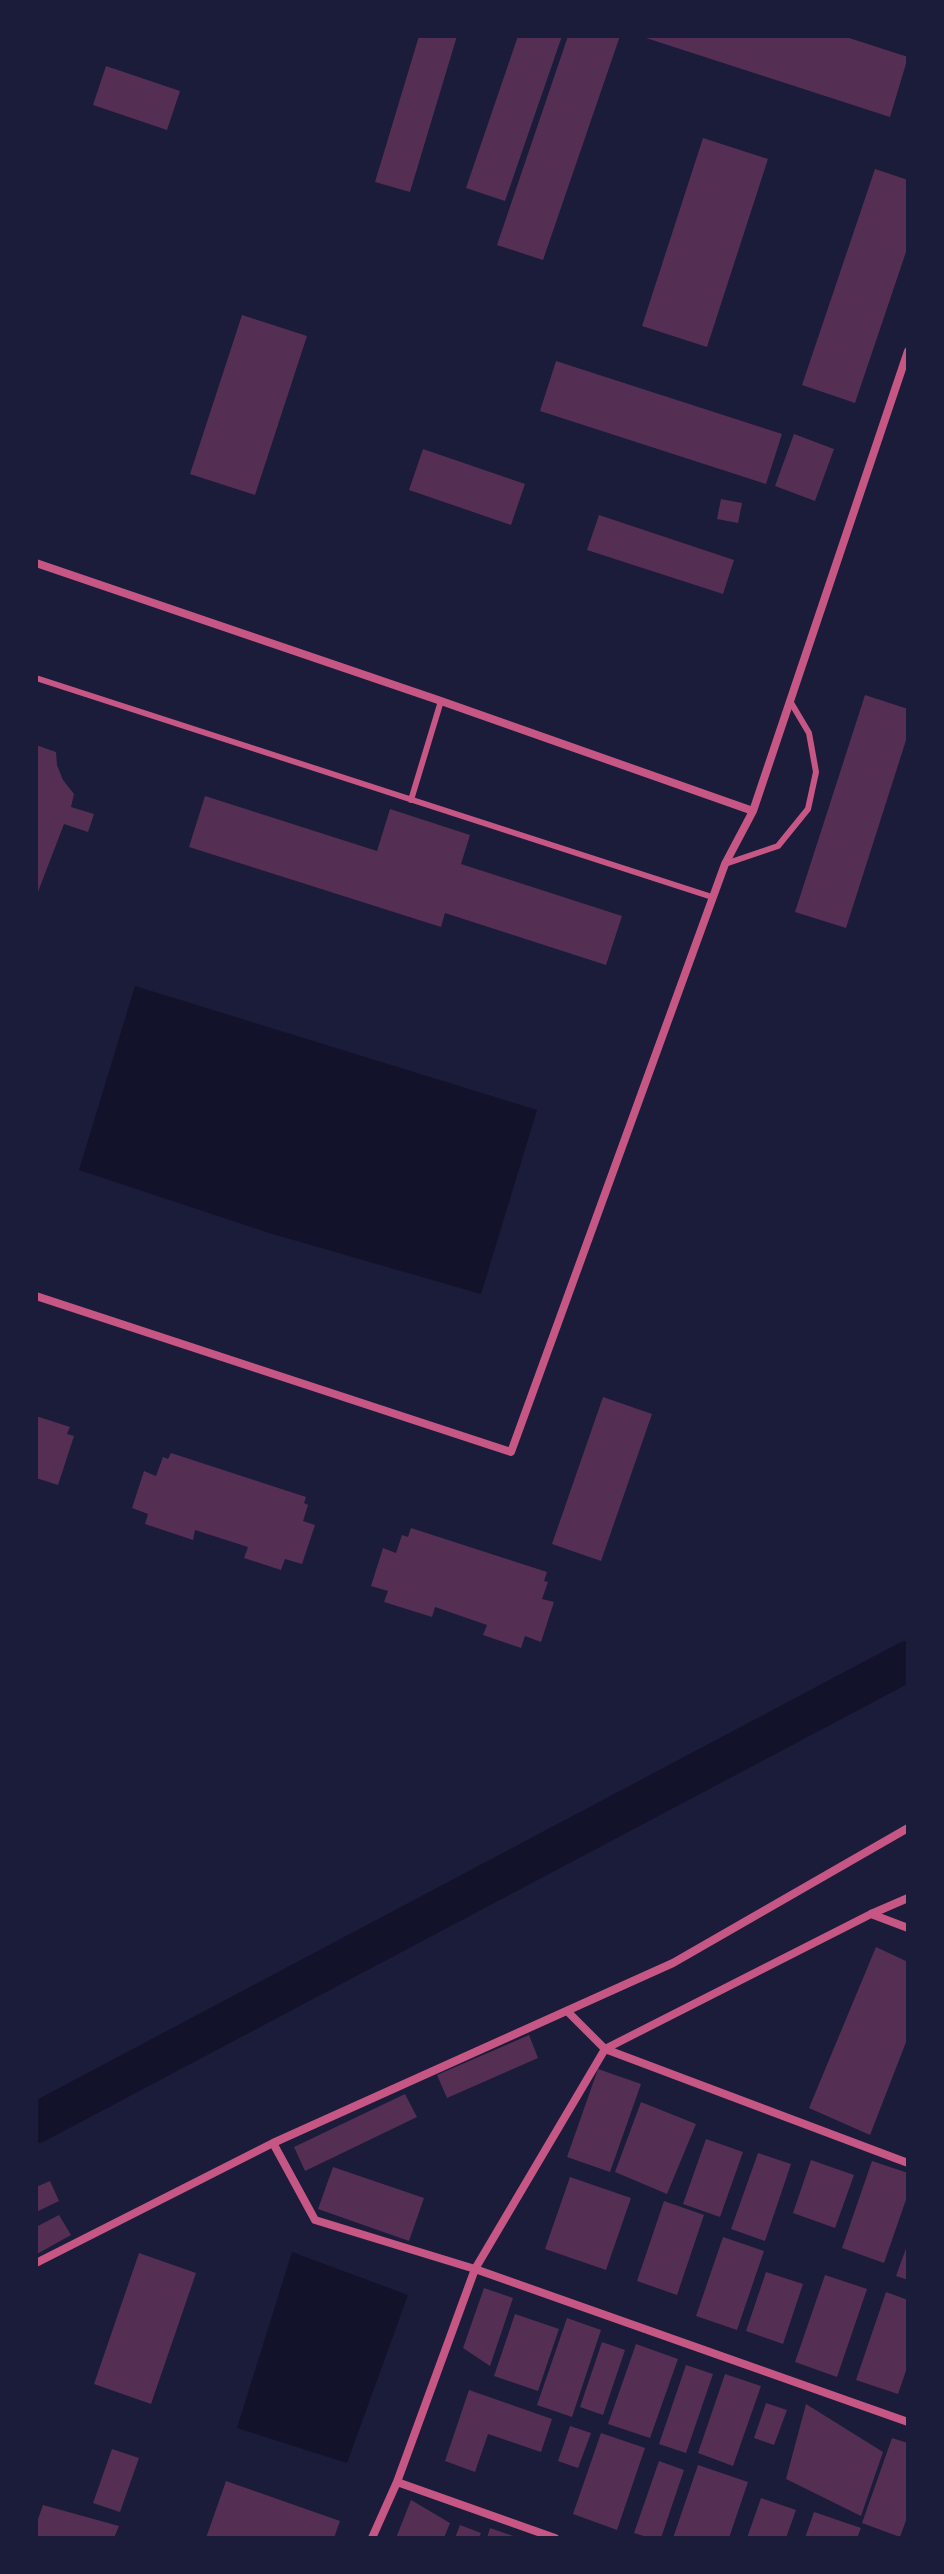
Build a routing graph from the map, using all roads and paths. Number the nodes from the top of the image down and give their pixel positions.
1 (908, 351) edge
2 (36, 563) edge
3 (36, 678) edge
4 (441, 701) junction
5 (790, 701) junction
6 (411, 800) junction
7 (753, 811) junction
8 (725, 864) junction
9 (712, 897) junction
10 (36, 1296) edge
11 (908, 1828) edge
12 (908, 1898) edge
13 (871, 1914) junction
14 (908, 1928) edge
15 (567, 2011) junction
16 (605, 2049) junction
17 (273, 2143) junction
18 (908, 2163) edge
19 (36, 2263) edge
20 (475, 2269) junction
21 (908, 2422) edge
22 (397, 2482) junction
23 (372, 2538) edge
24 (555, 2538) edge

1 - 5 street
2 - 4 street
3 - 6 lane
4 - 6 lane
4 - 7 street
5 - 7 street
5 - 8 lane
6 - 9 lane
7 - 8 street
8 - 9 street
9 - 10 street
11 - 15 street
12 - 13 street
13 - 14 street
13 - 16 street
15 - 16 street
15 - 17 street
16 - 18 street
16 - 20 street
17 - 19 street
17 - 20 street
20 - 21 street
20 - 22 street
22 - 23 street
22 - 24 street

